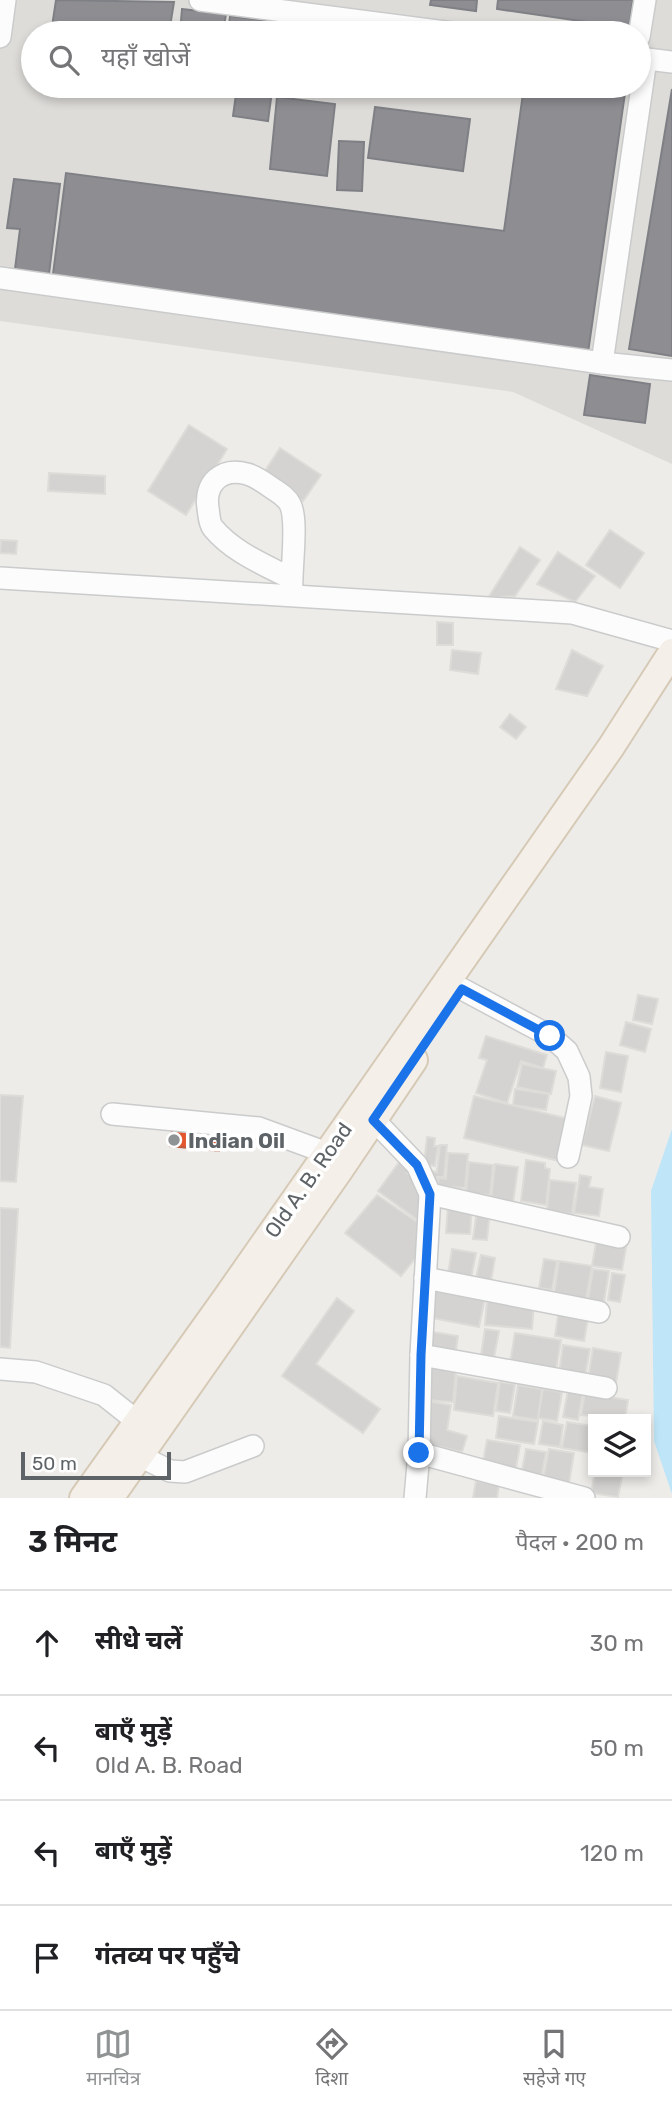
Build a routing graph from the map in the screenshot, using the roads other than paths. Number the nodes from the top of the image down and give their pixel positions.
1 (5, 0) edge
2 (200, 0) edge
3 (645, 0) edge
4 (361, 21) edge
5 (642, 21) edge
6 (0, 37) edge
7 (651, 59) edge
8 (672, 62) edge
9 (637, 98) edge
10 (0, 278) edge
11 (602, 363) junction
12 (672, 370) edge
13 (0, 578) edge
14 (291, 587) junction
15 (672, 641) edge
16 (672, 652) edge
17 (672, 684) edge
18 (462, 989) junction
19 (112, 1114) dead end
20 (373, 1120) junction
21 (327, 1153) junction
22 (568, 1157) dead end
23 (430, 1194) junction
24 (619, 1237) dead end
25 (425, 1278) junction
26 (599, 1312) dead end
27 (421, 1355) junction
28 (0, 1369) edge
29 (606, 1388) dead end
30 (138, 1422) junction
31 (253, 1446) dead end
32 (419, 1453) junction
33 (140, 1456) junction
34 (83, 1498) edge
35 (110, 1498) edge
36 (415, 1498) edge
37 (584, 1498) edge

1 - 6 street
2 - 4 street
3 - 5 street
7 - 8 street
9 - 11 street
10 - 11 street
11 - 12 street
13 - 14 street
14 - 14 street
14 - 15 street
16 - 21 main road, Old A. B. Road
17 - 18 main road, Old A. B. Road
18 - 20 main road, Old A. B. Road
18 - 22 street
19 - 21 street
20 - 23 street
20 - 33 main road, Old A. B. Road
21 - 30 main road, Old A. B. Road
23 - 24 street
23 - 25 street
25 - 26 street
25 - 27 street
27 - 29 street
27 - 32 street
28 - 30 street
30 - 34 main road, Old A. B. Road
31 - 33 street
32 - 36 street
32 - 37 street
33 - 35 main road, Old A. B. Road

